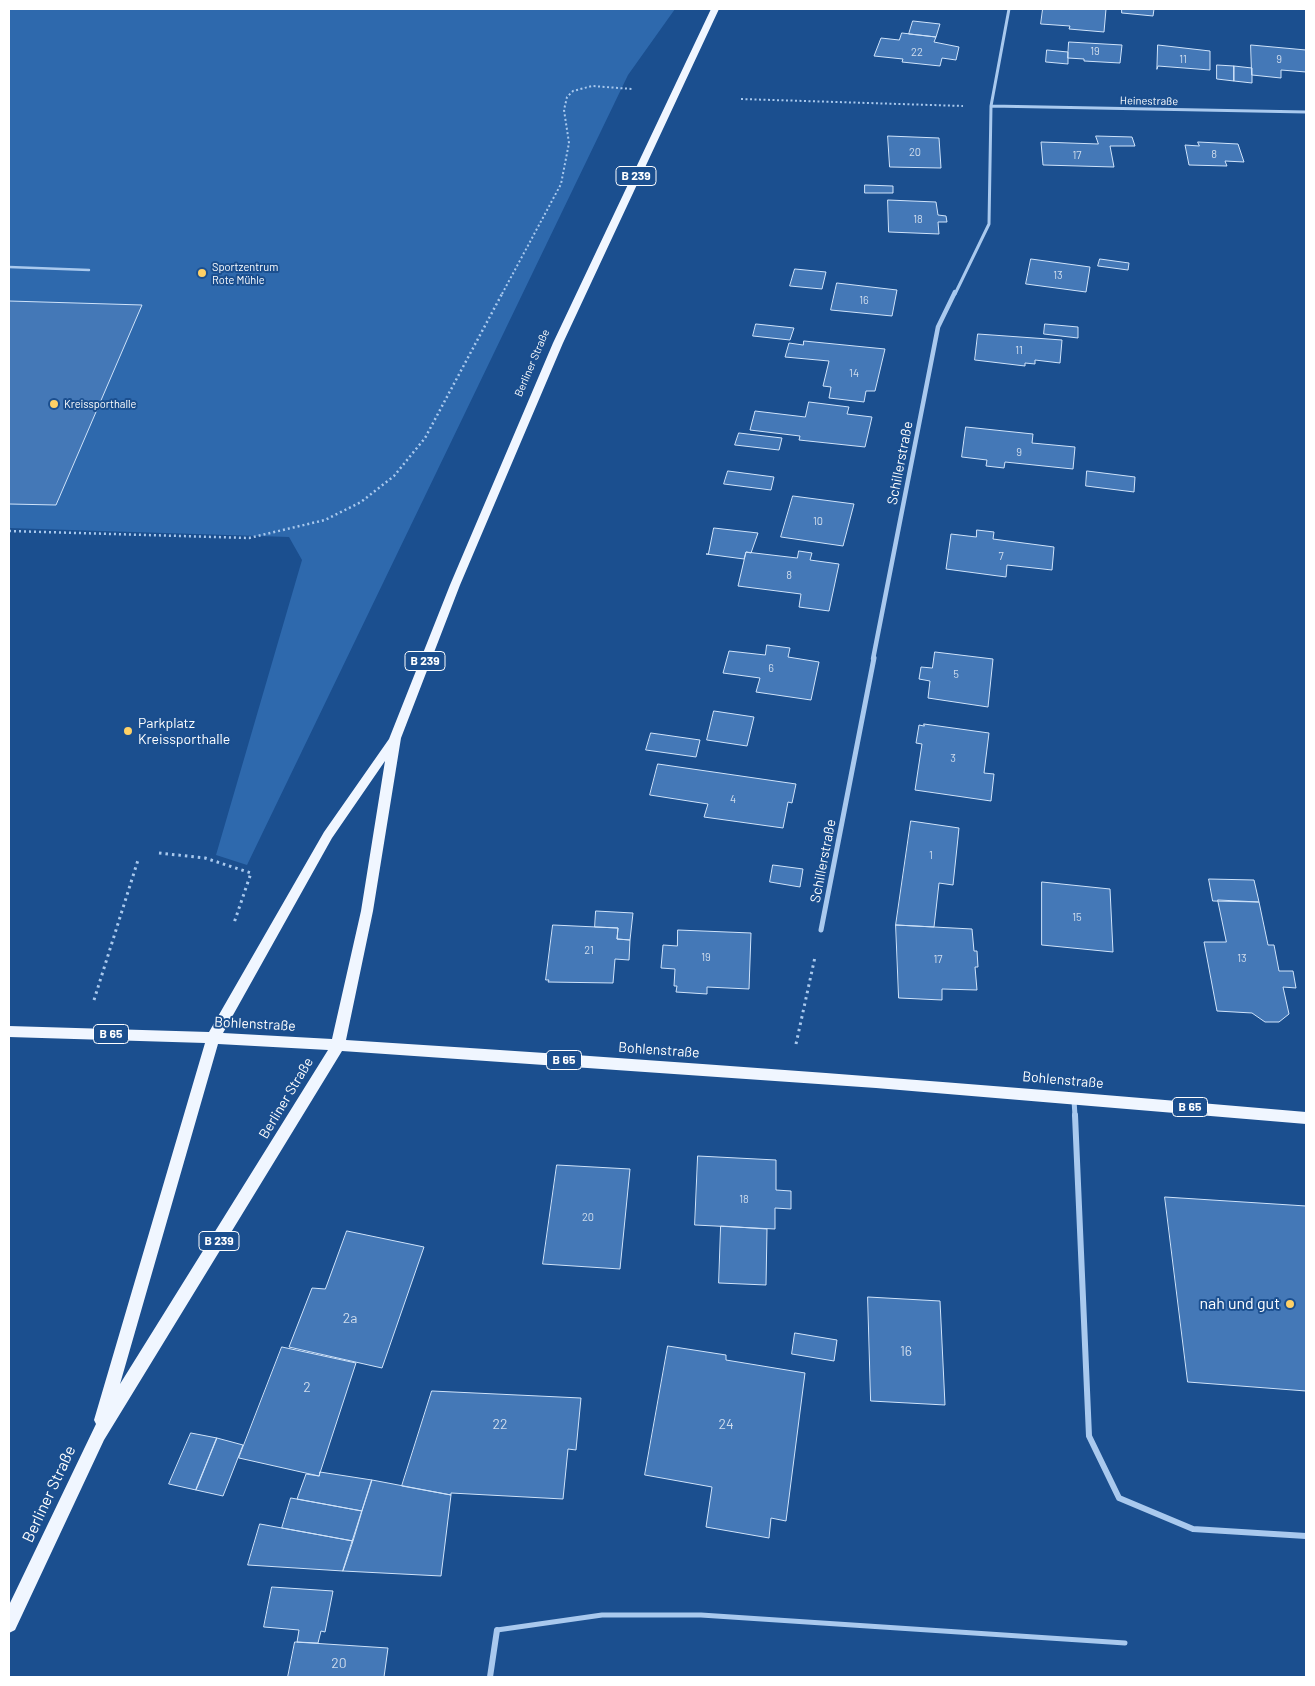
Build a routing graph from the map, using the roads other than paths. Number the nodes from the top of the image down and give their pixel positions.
1 (715, 9) edge
2 (1009, 9) edge
3 (991, 106) junction
4 (1306, 112) edge
5 (9, 267) edge
6 (89, 270) dead end
7 (395, 738) junction
8 (821, 930) road end
9 (9, 1031) edge
10 (213, 1038) junction
11 (338, 1045) junction
12 (1074, 1097) junction
13 (1306, 1118) edge
14 (98, 1435) junction
15 (1306, 1536) edge
16 (9, 1624) edge
17 (497, 1630) joint
18 (1125, 1644) dead end
19 (490, 1677) edge

1 - 7 main road, Berliner Straße / B 239
2 - 3 street, Schillerstraße
3 - 4 street, Heinestraße
3 - 8 street, Schillerstraße
5 - 6 lane
7 - 10 main road, Berliner Straße / B 239
7 - 11 main road, Berliner Straße / B 239
9 - 10 main road, Bohlenstraße / B 65
10 - 11 main road, Bohlenstraße / B 65
10 - 14 main road, Berliner Straße / B 239
11 - 12 main road, Bohlenstraße / B 65
11 - 14 main road, Berliner Straße / B 239
12 - 13 main road, Bohlenstraße / B 65
12 - 15 street
14 - 16 main road, Berliner Straße / B 239
17 - 18 lane
17 - 19 street

